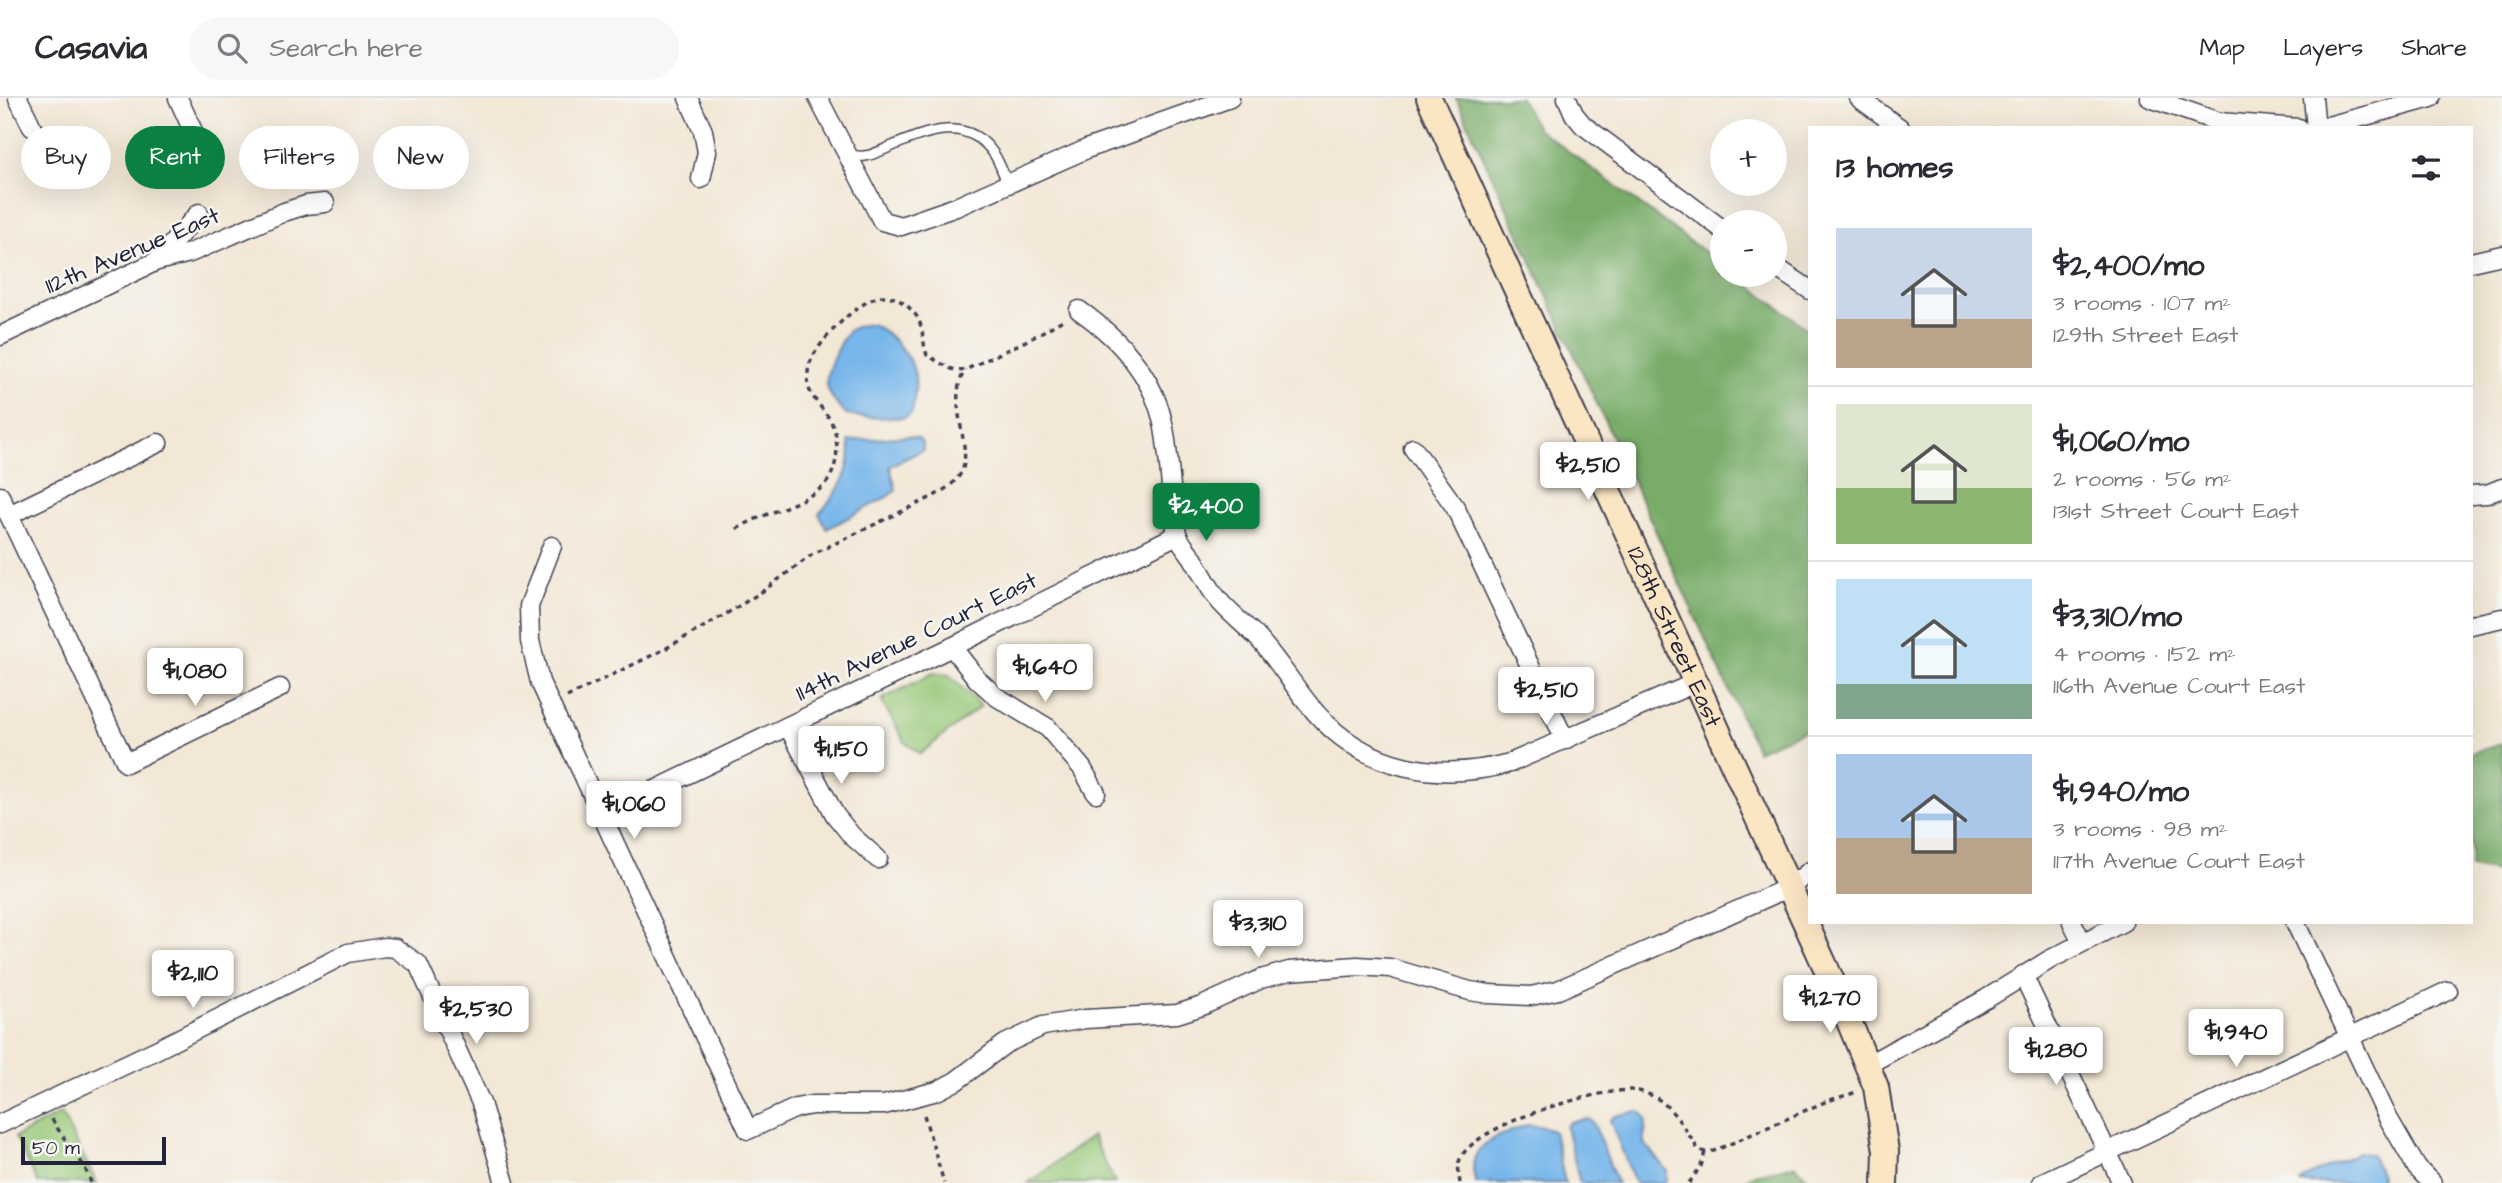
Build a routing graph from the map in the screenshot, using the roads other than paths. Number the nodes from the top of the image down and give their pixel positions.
1 (18, 98) edge
2 (177, 98) edge
3 (688, 98) edge
4 (818, 98) edge
5 (1230, 98) edge
6 (1429, 98) edge
7 (1567, 98) edge
8 (1859, 98) edge
9 (2151, 98) edge
10 (2313, 98) edge
11 (2431, 98) edge
12 (32, 126) edge
13 (191, 126) edge
14 (1897, 126) edge
15 (2272, 126) edge
16 (2318, 126) edge
17 (2326, 126) edge
18 (847, 153) junction
19 (701, 178) dead end
20 (1008, 184) junction
21 (325, 203) dead end
22 (199, 213) dead end
23 (1710, 220) edge
24 (2502, 255) edge
25 (157, 261) junction
26 (2473, 262) edge
27 (1787, 275) edge
28 (1808, 289) edge
29 (1079, 310) road end
30 (0, 335) edge
31 (158, 443) dead end
32 (1413, 448) dead end
33 (2502, 488) edge
34 (2473, 495) edge
35 (0, 496) edge
36 (9, 515) junction
37 (1177, 535) junction
38 (552, 546) dead end
39 (2502, 618) edge
40 (2473, 625) edge
41 (952, 647) junction
42 (1695, 683) junction
43 (280, 688) dead end
44 (788, 726) junction
45 (1566, 740) junction
46 (1096, 793) dead end
47 (601, 816) junction
48 (878, 859) dead end
49 (1808, 874) edge
50 (1790, 887) junction
51 (2073, 924) edge
52 (2119, 924) edge
53 (2296, 924) edge
54 (2082, 943) junction
55 (2023, 975) junction
56 (2448, 990) dead end
57 (2349, 1037) junction
58 (1871, 1076) junction
59 (0, 1124) edge
60 (2108, 1152) junction
61 (505, 1183) edge
62 (1885, 1183) edge
63 (2041, 1183) edge
64 (2122, 1183) edge
65 (2432, 1183) edge

1 - 12 street
2 - 13 street
3 - 19 street
4 - 18 street
5 - 20 street
6 - 42 street, 128th Street East
7 - 23 street
8 - 14 street
9 - 15 street
10 - 16 street
11 - 17 street
18 - 20 lane
18 - 20 street
21 - 25 street, 112th Avenue East
22 - 25 street
24 - 26 street
25 - 30 street, 112th Avenue East
27 - 28 street
29 - 37 street
31 - 36 street
32 - 45 street
33 - 34 street
35 - 36 street
36 - 43 street
37 - 41 street, 114th Avenue Court East
37 - 45 street
38 - 47 street
39 - 40 street
41 - 44 street, 114th Avenue Court East
41 - 46 street
42 - 45 street
42 - 50 street, 128th Street East
44 - 47 street, 114th Avenue Court East
44 - 48 street
47 - 50 street
49 - 50 street
50 - 58 street, 128th Street East
51 - 54 street
52 - 54 street
53 - 57 street
54 - 55 street
55 - 58 street
55 - 60 street
56 - 57 street
57 - 60 street
57 - 65 street
58 - 62 street, 128th Street East
59 - 61 street
60 - 63 street
60 - 64 street

